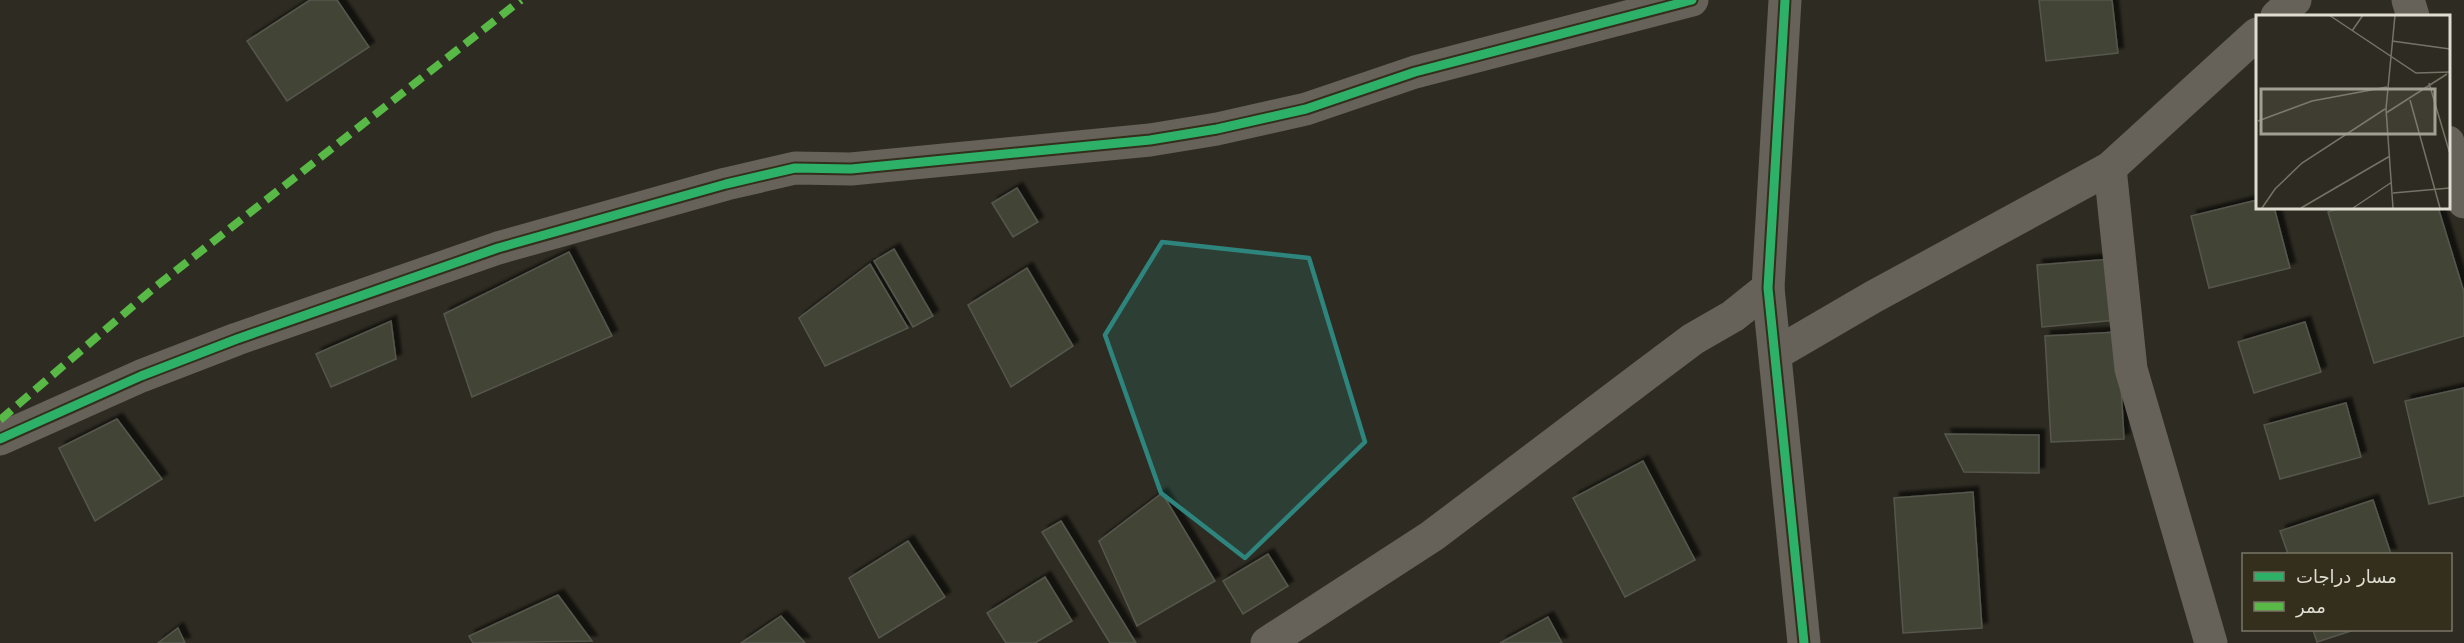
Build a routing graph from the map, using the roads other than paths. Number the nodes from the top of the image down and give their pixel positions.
1 (1692, 0) edge
2 (1785, 0) edge
3 (2295, 0) edge
4 (2408, 0) edge
5 (2278, 15) edge
6 (2413, 15) edge
7 (2256, 35) edge
8 (2449, 146) edge
9 (2110, 168) junction
10 (2464, 202) edge
11 (1768, 288) junction
12 (1777, 353) junction
13 (0, 440) edge
14 (1267, 643) edge
15 (1804, 643) edge
16 (2211, 643) edge

1 - 13 street
2 - 11 street
3 - 5 street
4 - 6 street
7 - 9 street
8 - 10 street
9 - 12 street
9 - 16 street
11 - 12 street
11 - 14 street
12 - 15 street

